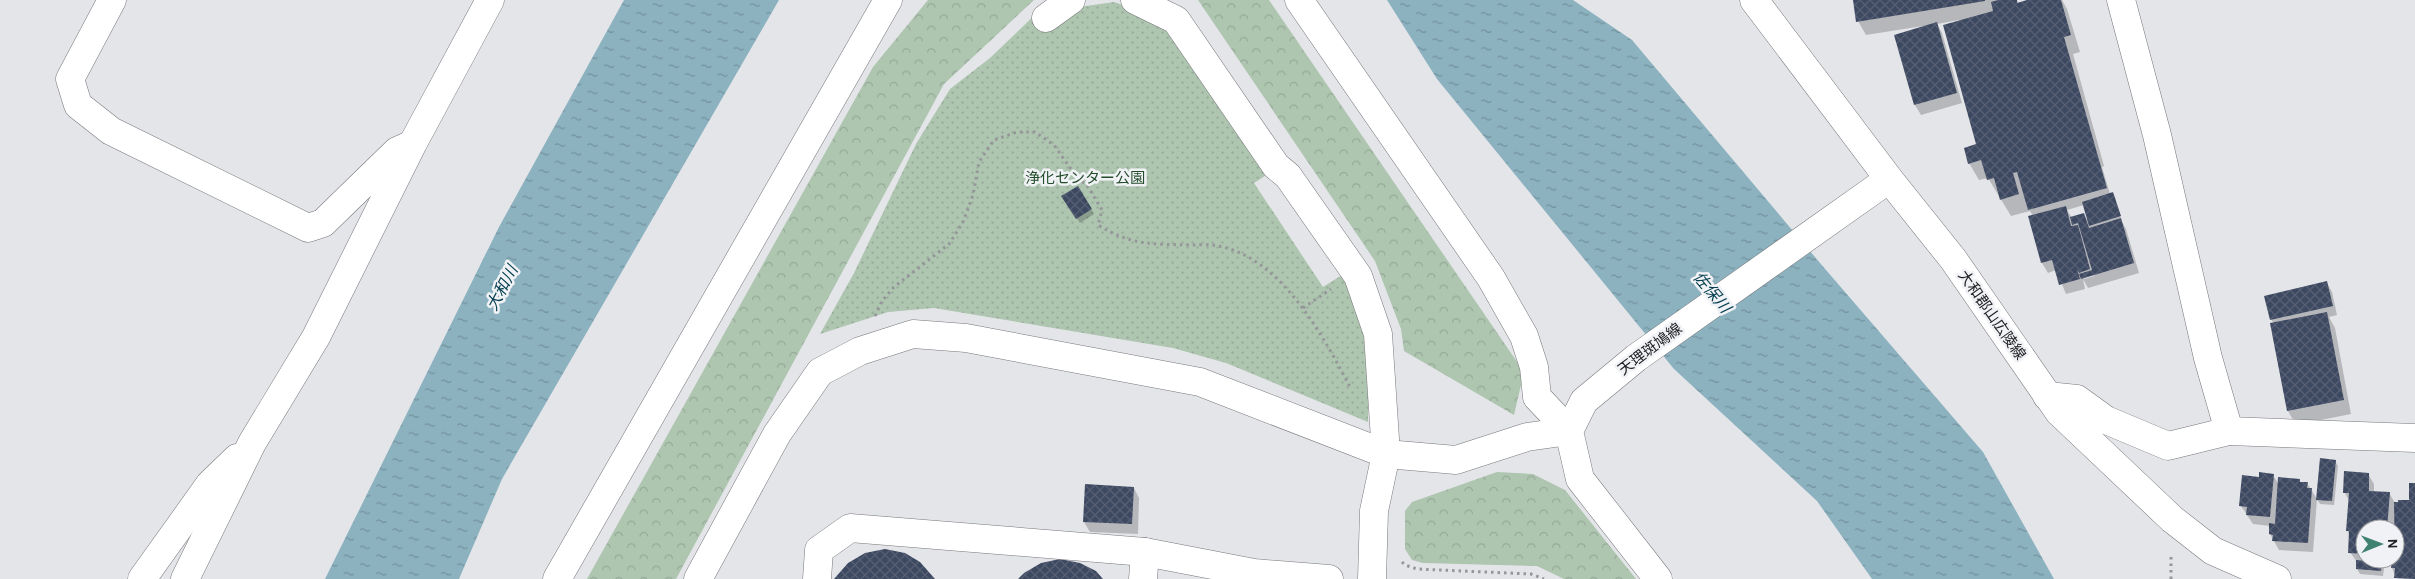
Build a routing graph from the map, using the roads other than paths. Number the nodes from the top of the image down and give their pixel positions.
1 (112, 0) edge
2 (490, 0) edge
3 (888, 0) edge
4 (1071, 0) edge
5 (1135, 0) edge
6 (1299, 0) edge
7 (1754, 0) edge
8 (2121, 0) edge
9 (1046, 18) dead end
10 (413, 143) junction
11 (1889, 179) junction
12 (2048, 396) junction
13 (1569, 431) junction
14 (2229, 431) junction
15 (2415, 438) edge
16 (252, 442) junction
17 (1386, 454) junction
18 (1145, 552) junction
19 (142, 579) edge
20 (184, 579) edge
21 (557, 579) edge
22 (698, 579) edge
23 (817, 579) edge
24 (1143, 579) edge
25 (1329, 579) edge
26 (1372, 579) edge
27 (1658, 579) edge
28 (2277, 579) edge

1 - 10 street
2 - 10 street
3 - 21 street
4 - 9 street
5 - 17 street
6 - 13 street
7 - 11 street, 大和郡山広陵線
8 - 14 street
10 - 16 street
11 - 12 street, 大和郡山広陵線
11 - 13 street, 天理斑鳩線
12 - 14 street
12 - 28 street, 大和郡山広陵線
13 - 17 street
13 - 27 street
14 - 15 street
16 - 19 street
16 - 20 street
17 - 22 street
17 - 26 street
18 - 23 street
18 - 24 street
18 - 25 street

